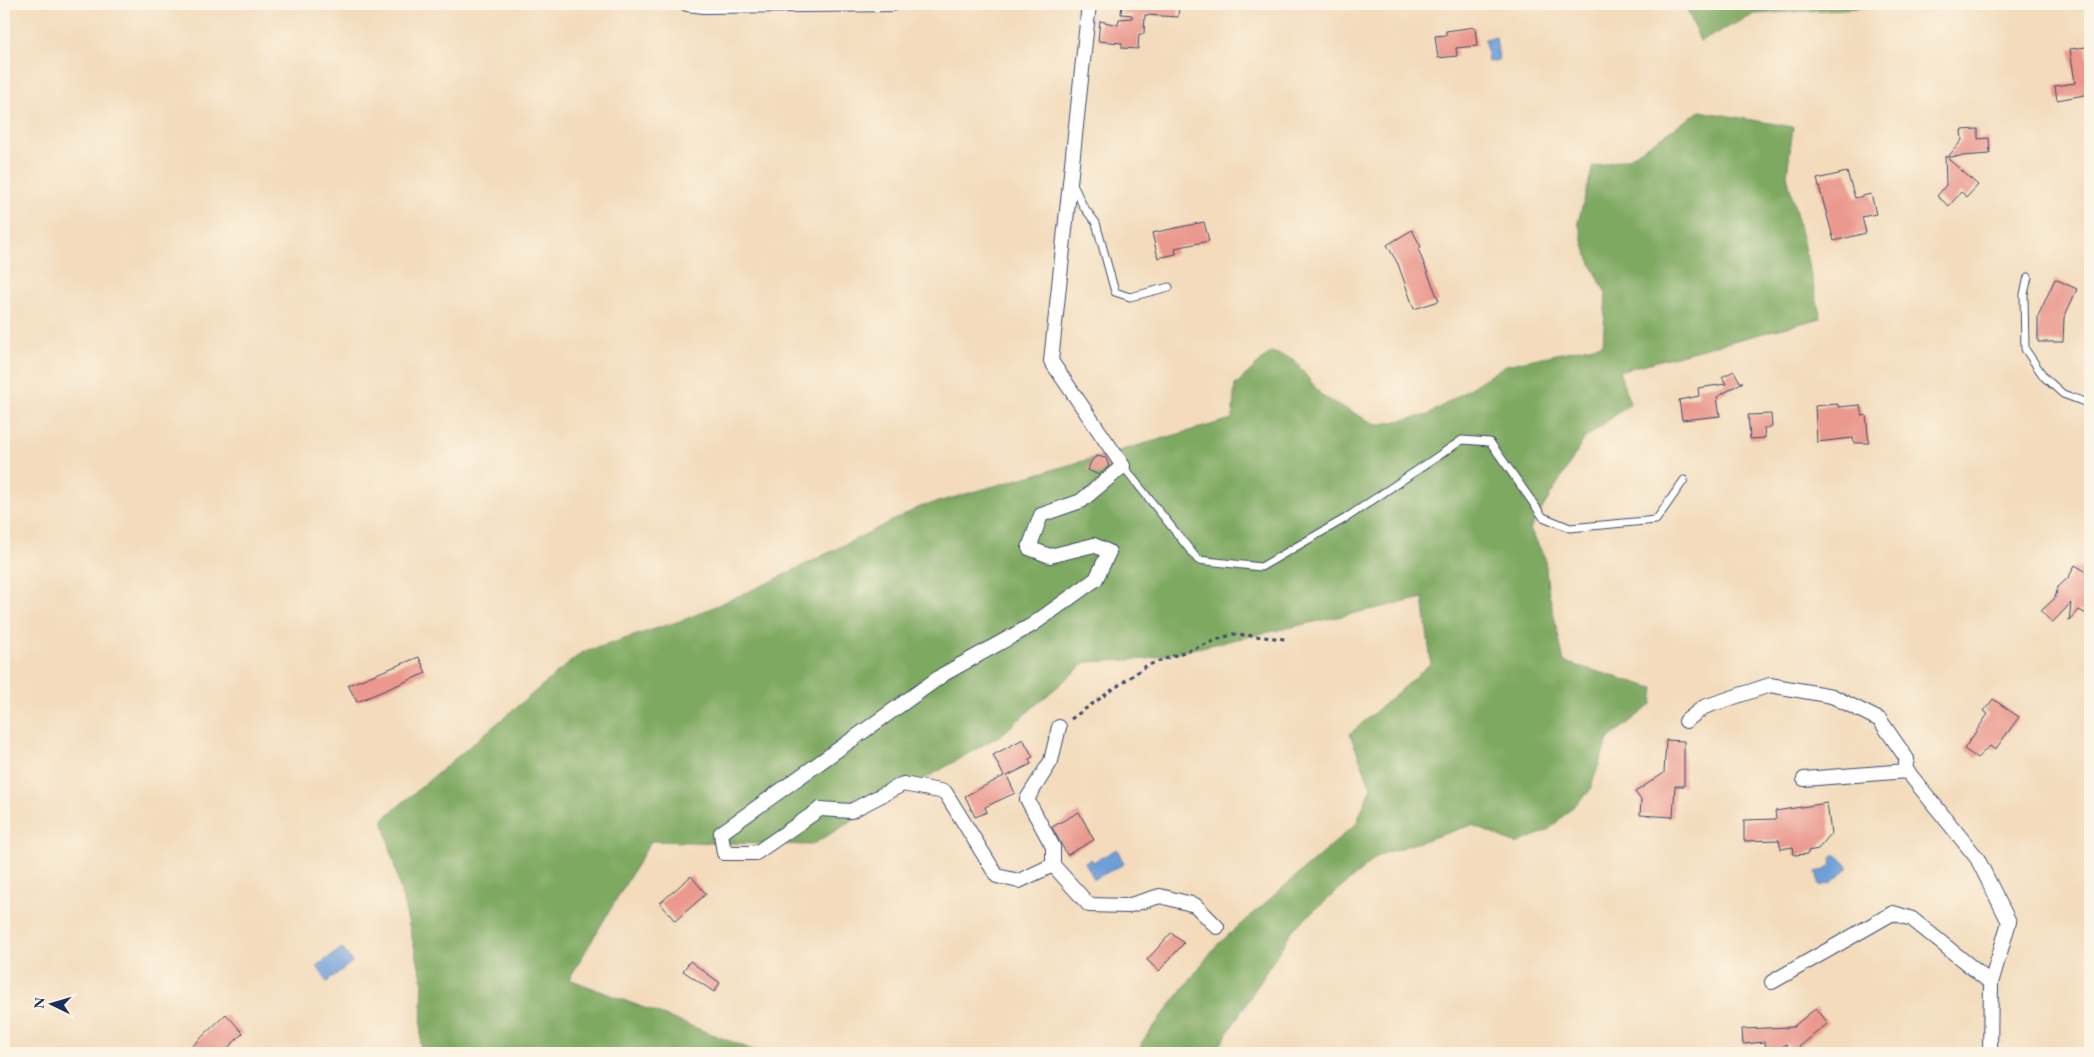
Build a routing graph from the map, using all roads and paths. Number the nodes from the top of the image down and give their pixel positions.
1 (687, 4) edge
2 (893, 4) edge
3 (1088, 4) edge
4 (1069, 176) junction
5 (2028, 276) dead end
6 (1170, 287) dead end
7 (2090, 404) edge
8 (1123, 466) junction
9 (1684, 480) dead end
10 (1285, 639) dead end
11 (1686, 721) dead end
12 (1059, 727) joint
13 (1904, 772) junction
14 (1804, 779) dead end
15 (1054, 865) junction
16 (1216, 927) dead end
17 (1772, 982) dead end
18 (1991, 983) junction
19 (1990, 1053) edge

1 - 2 street
3 - 4 street
4 - 6 lane
4 - 8 street
5 - 7 lane
8 - 9 lane
8 - 15 street
10 - 12 path
11 - 13 street
12 - 15 street
13 - 14 street
13 - 18 street
15 - 16 street
17 - 18 street
18 - 19 street

